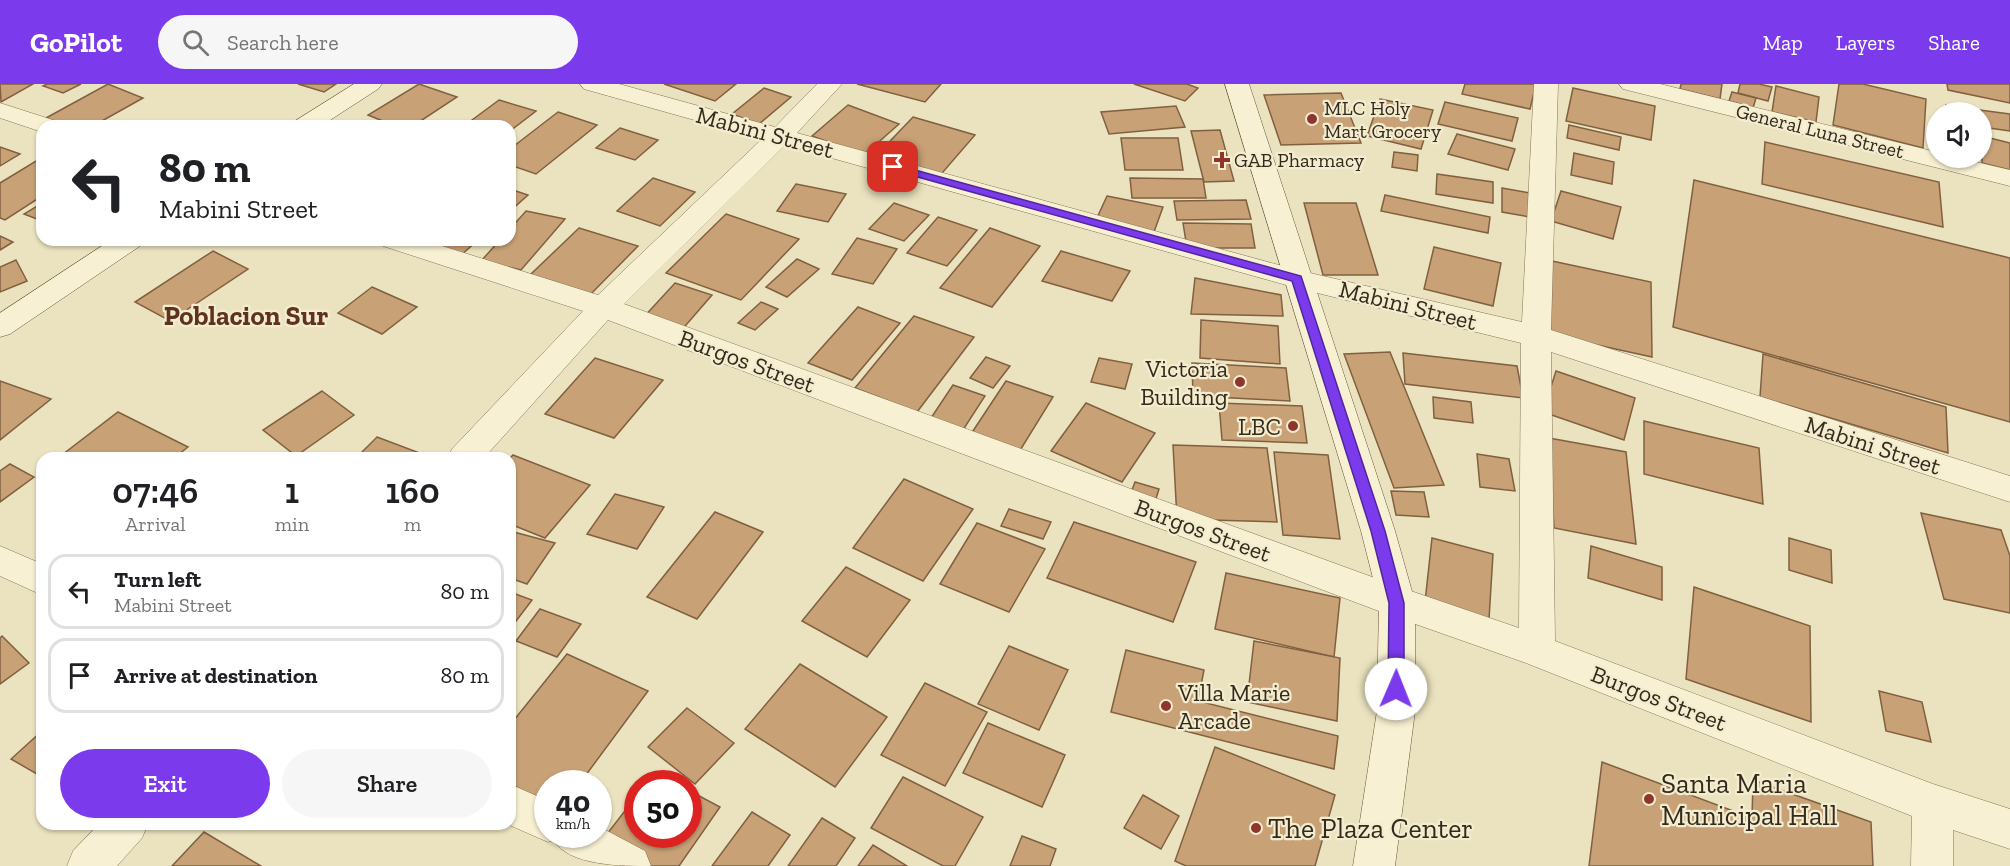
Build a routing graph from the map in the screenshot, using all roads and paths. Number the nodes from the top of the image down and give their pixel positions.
1 (370, 84) edge
2 (592, 84) edge
3 (830, 84) edge
4 (1237, 84) edge
5 (1546, 84) edge
6 (1631, 84) edge
7 (0, 110) edge
8 (313, 120) edge
9 (36, 122) edge
10 (780, 136) junction
11 (2010, 178) edge
12 (121, 246) edge
13 (412, 246) edge
14 (1297, 279) junction
15 (603, 307) junction
16 (0, 327) edge
17 (1536, 336) junction
18 (470, 452) edge
19 (2010, 489) edge
20 (0, 560) edge
21 (36, 577) edge
22 (1397, 603) junction
23 (1537, 651) junction
24 (1933, 804) junction
25 (516, 807) edge
26 (534, 815) edge
27 (2010, 829) edge
28 (121, 830) edge
29 (597, 848) edge
30 (88, 866) edge
31 (630, 866) edge
32 (1374, 866) edge
33 (1932, 866) edge

1 - 8 street
2 - 10 street, Mabini Street
3 - 10 street
4 - 14 street
5 - 17 street
6 - 11 street, General Luna Street
7 - 9 street
10 - 14 street, Mabini Street
10 - 15 street
12 - 16 street
13 - 15 street, Burgos Street
14 - 17 street, Mabini Street
14 - 22 street
15 - 18 street
15 - 22 street, Burgos Street
17 - 19 street, Mabini Street
17 - 23 street
20 - 21 street
22 - 23 street, Burgos Street
22 - 32 street
23 - 24 street, Burgos Street
24 - 27 street, Burgos Street
24 - 33 street
25 - 26 street
28 - 30 street
29 - 31 street

